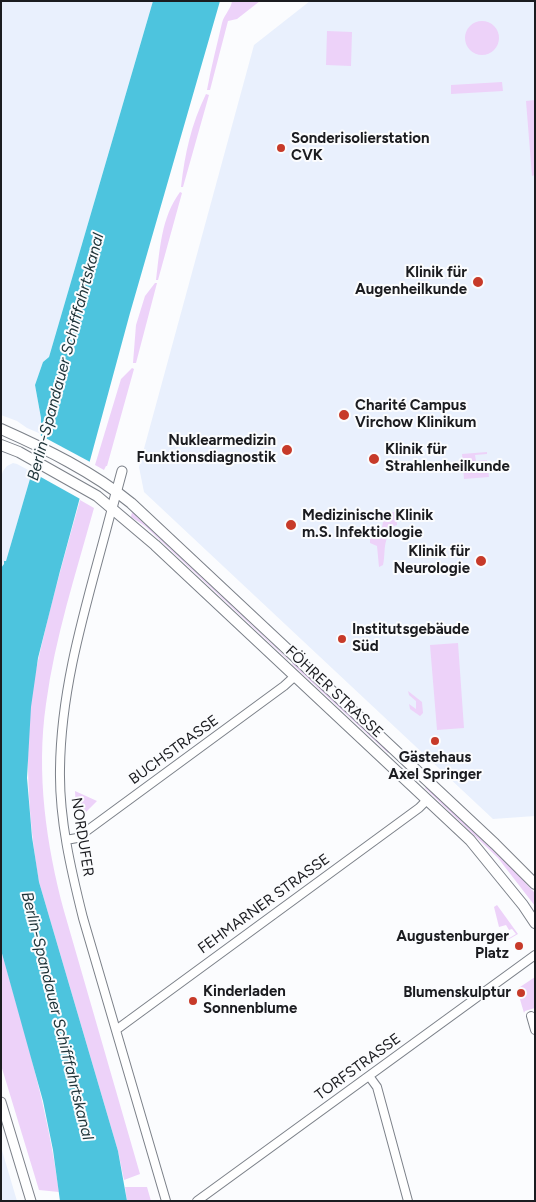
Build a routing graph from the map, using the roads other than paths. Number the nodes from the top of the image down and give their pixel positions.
1 (1, 429) edge
2 (1, 445) edge
3 (122, 471) dead end
4 (116, 492) junction
5 (112, 508) junction
6 (295, 676) junction
7 (427, 800) junction
8 (66, 840) junction
9 (535, 884) edge
10 (535, 923) edge
11 (535, 955) edge
12 (531, 1016) dead end
13 (116, 1030) junction
14 (535, 1030) edge
15 (370, 1076) junction
16 (1, 1102) edge
17 (31, 1201) edge
18 (166, 1201) edge
19 (197, 1201) edge
20 (408, 1201) edge

1 - 4 main road, FÖHRER STRASSE
2 - 5 main road, FÖHRER STRASSE
3 - 4 street, NORDUFER
4 - 5 street, NORDUFER
4 - 9 main road, FÖHRER STRASSE
5 - 6 main road, FÖHRER STRASSE
5 - 8 street, NORDUFER
6 - 7 main road, FÖHRER STRASSE
6 - 8 street, BUCHSTRASSE
7 - 10 main road, FÖHRER STRASSE
7 - 13 street, FEHMARNER STRASSE
8 - 13 street, NORDUFER
11 - 15 street, TORFSTRASSE
12 - 14 street
13 - 18 street, NORDUFER
15 - 19 street, TORFSTRASSE
15 - 20 street
16 - 17 street

